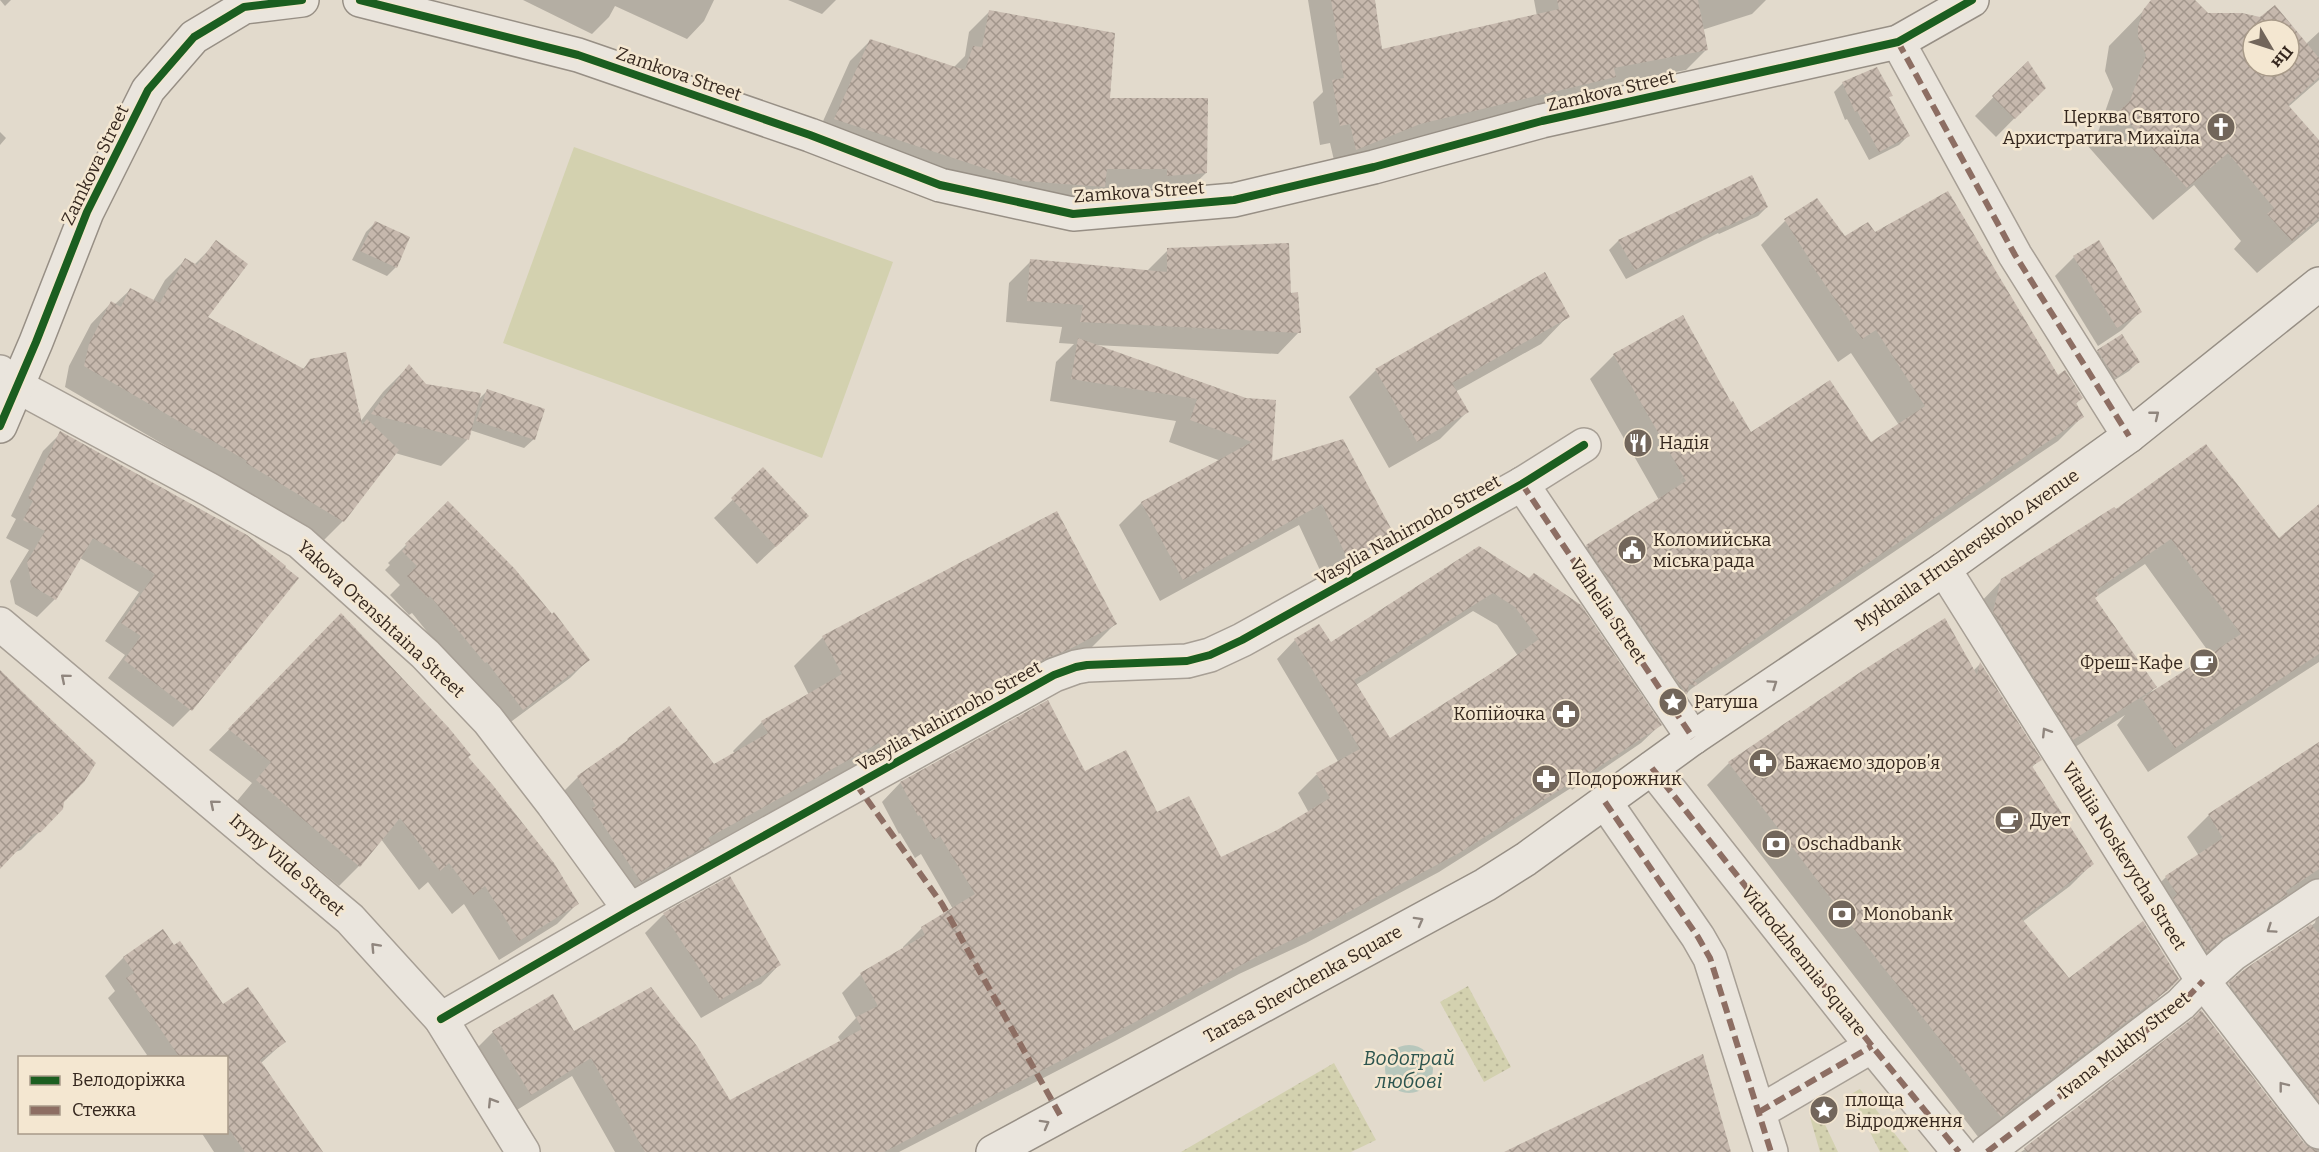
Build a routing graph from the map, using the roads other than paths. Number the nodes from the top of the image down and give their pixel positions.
1 (302, 0) edge
2 (360, 0) edge
3 (1972, 0) edge
4 (1898, 42) junction
5 (2319, 284) edge
6 (8, 379) edge
7 (0, 426) edge
8 (2129, 436) junction
9 (1584, 445) dead end
10 (1522, 484) junction
11 (1944, 569) junction
12 (0, 624) edge
13 (1693, 738) junction
14 (1652, 768) junction
15 (1605, 802) junction
16 (2319, 896) edge
17 (630, 910) junction
18 (2203, 981) junction
19 (441, 1018) junction
20 (1872, 1046) junction
21 (1759, 1112) junction
22 (2319, 1132) edge
23 (523, 1152) edge
24 (993, 1152) edge
25 (1771, 1152) edge
26 (1959, 1152) edge
27 (1986, 1152) edge

1 - 6 street, Zamkova Street
2 - 4 street, Zamkova Street
3 - 4 street, Zamkova Street
4 - 8 street
8 -> 5 street, Mykhaila Hrushevskoho Avenue
6 - 7 street, Zamkova Street
6 - 17 street, Yakova Orenshtaina Street
8 - 11 street, Mykhaila Hrushevskoho Avenue
9 - 10 street, Vasylia Nahirnoho Street
10 - 13 street, Vaihelia Street
10 - 17 street, Vasylia Nahirnoho Street
13 -> 11 street, Mykhaila Hrushevskoho Avenue
18 -> 11 street, Vitaliia Noskevycha Street
19 -> 12 street, Iryny Vilde Street
13 - 14 street, Mykhaila Hrushevskoho Avenue
14 - 15 street, Mykhaila Hrushevskoho Avenue
14 - 20 street, Vidrodzhennia Square
15 - 21 street
24 -> 15 street, Tarasa Shevchenka Square
16 -> 18 street, Ivana Mukhy Street
17 - 19 street, Vasylia Nahirnoho Street
22 -> 18 street, Vitaliia Noskevycha Street
18 - 27 street, Ivana Mukhy Street
23 -> 19 street, Iryny Vilde Street
20 - 21 street
20 - 26 street, Vidrodzhennia Square
21 - 25 street

